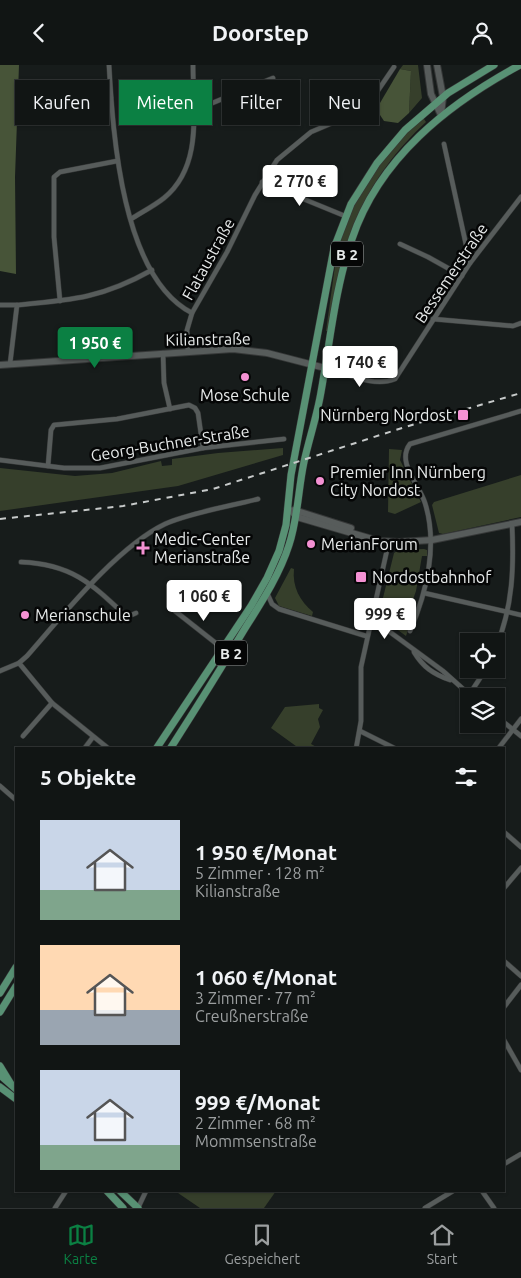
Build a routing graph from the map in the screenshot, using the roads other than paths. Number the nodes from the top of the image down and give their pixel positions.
1 (109, 65) edge
2 (193, 65) edge
3 (427, 65) edge
4 (437, 65) edge
5 (494, 65) edge
6 (520, 65) edge
7 (394, 67) dead end
8 (475, 76) junction
9 (273, 78) dead end
10 (193, 80) edge
11 (481, 87) junction
12 (443, 97) junction
13 (111, 98) joint
14 (212, 103) edge
15 (434, 104) junction
16 (441, 115) junction
17 (193, 125) edge
18 (444, 144) dead end
19 (117, 161) junction
20 (262, 182) junction
21 (521, 197) edge
22 (345, 216) junction
23 (131, 219) junction
24 (400, 244) dead end
25 (470, 263) junction
26 (152, 270) junction
27 (462, 276) junction
28 (60, 301) junction
29 (0, 305) edge
30 (17, 305) junction
31 (192, 313) junction
32 (433, 319) junction
33 (521, 323) edge
34 (320, 331) junction
35 (331, 333) junction
36 (188, 352) junction
37 (163, 353) junction
38 (10, 364) junction
39 (0, 365) edge
40 (312, 365) junction
41 (325, 368) junction
42 (170, 409) junction
43 (521, 411) edge
44 (284, 439) dead end
45 (203, 448) junction
46 (0, 461) edge
47 (48, 466) junction
48 (258, 499) dead end
49 (288, 508) junction
50 (297, 514) junction
51 (521, 522) edge
52 (512, 524) junction
53 (432, 540) junction
54 (389, 541) junction
55 (21, 562) dead end
56 (91, 585) junction
57 (267, 593) junction
58 (424, 593) junction
59 (175, 611) dead end
60 (507, 612) junction
61 (136, 613) dead end
62 (521, 615) edge
63 (374, 617) junction
64 (410, 631) dead end
65 (500, 633) edge
66 (366, 636) junction
67 (222, 648) junction
68 (19, 663) junction
69 (0, 671) edge
70 (461, 688) edge
71 (52, 703) junction
72 (521, 719) edge
73 (505, 723) edge
74 (513, 730) junction
75 (360, 731) junction
76 (23, 736) dead end
77 (521, 736) edge
78 (93, 737) junction
79 (86, 747) edge
80 (106, 747) edge
81 (157, 747) edge
82 (171, 747) edge
83 (356, 747) edge
84 (392, 747) edge
85 (500, 747) edge
86 (0, 786) edge
87 (15, 799) edge
88 (505, 833) edge
89 (521, 847) edge
90 (521, 868) edge
91 (505, 888) edge
92 (505, 962) edge
93 (15, 969) edge
94 (521, 976) edge
95 (521, 985) edge
96 (15, 988) edge
97 (0, 993) edge
98 (505, 1006) edge
99 (0, 1012) edge
100 (505, 1042) edge
101 (0, 1066) edge
102 (521, 1070) edge
103 (0, 1075) edge
104 (14, 1086) edge
105 (0, 1087) edge
106 (15, 1098) edge
107 (521, 1155) edge
108 (505, 1163) edge
109 (65, 1192) edge
110 (108, 1192) edge
111 (121, 1192) edge
112 (146, 1192) edge
113 (451, 1192) edge
114 (483, 1192) edge
115 (55, 1208) edge
116 (123, 1208) edge
117 (138, 1208) edge
118 (425, 1208) edge
119 (494, 1208) edge

1 - 13 street
2 - 10 street
3 - 15 main road
4 - 12 main road
5 - 8 main road, B 2
6 - 11 main road, B 2
7 - 20 street, Flataustraße
8 - 11 main road
8 - 12 main road, B 2
9 - 14 street
11 - 16 main road, B 2
12 - 15 main road, B 2
12 - 16 main road
13 - 19 street
15 - 16 main road
15 - 22 main road, B 2
16 - 35 main road, B 2
17 - 23 street
18 - 25 street
19 - 23 street
19 - 28 street
20 - 22 street
20 - 31 street, Flataustraße
21 - 25 street, Bessemerstraße
22 - 34 main road, B 2
23 - 26 street
24 - 27 street
25 - 27 street, Bessemerstraße
26 - 28 street
26 - 31 street
27 - 32 street, Bessemerstraße
28 - 30 street
29 - 30 street
30 - 38 street
31 - 36 street, Flataustraße
32 - 33 street
32 - 41 street, Bessemerstraße
34 - 35 main road
34 - 40 main road, B 2
35 - 41 main road, B 2
36 - 37 main road, Kilianstraße
36 - 40 main road, Kilianstraße
37 - 38 main road, Kilianstraße
37 - 42 street
38 - 39 main road, Kilianstraße
40 - 41 main road, Kilianstraße
40 - 49 main road, B 2
41 - 50 main road, B 2
42 - 45 street
42 - 47 street
43 - 53 street
44 - 45 street, Georg-Buchner-Straße
45 - 47 street, Georg-Buchner-Straße
46 - 47 street, Georg-Buchner-Straße
48 - 56 street
49 - 50 main road
49 - 67 main road, B 2
50 - 54 main road
50 - 57 main road, B 2
51 - 52 main road
52 - 53 main road
52 - 60 street
53 - 54 main road
53 - 58 street
54 - 63 street
55 - 56 street
56 - 61 street
56 - 68 street
57 - 66 street
57 - 82 main road, B 2
58 - 60 street
58 - 64 street
59 - 67 street
60 - 62 street
60 - 65 street
63 - 66 street
63 - 70 street
66 - 75 street
67 - 81 main road, B 2
68 - 69 street
68 - 71 street
71 - 76 street
71 - 78 street
72 - 74 street
73 - 74 street
74 - 77 street
74 - 85 street
75 - 83 street
75 - 84 street
78 - 79 street
78 - 80 street
86 - 87 street
88 - 89 street
90 - 91 street
92 - 94 street
93 - 97 main road
95 - 98 street
96 - 99 main road
100 - 102 street
101 - 104 main road
103 - 104 main road
105 - 106 main road
107 - 108 street
109 - 115 street
110 - 116 main road
111 - 117 main road
112 - 117 street
113 - 118 street
114 - 119 street

